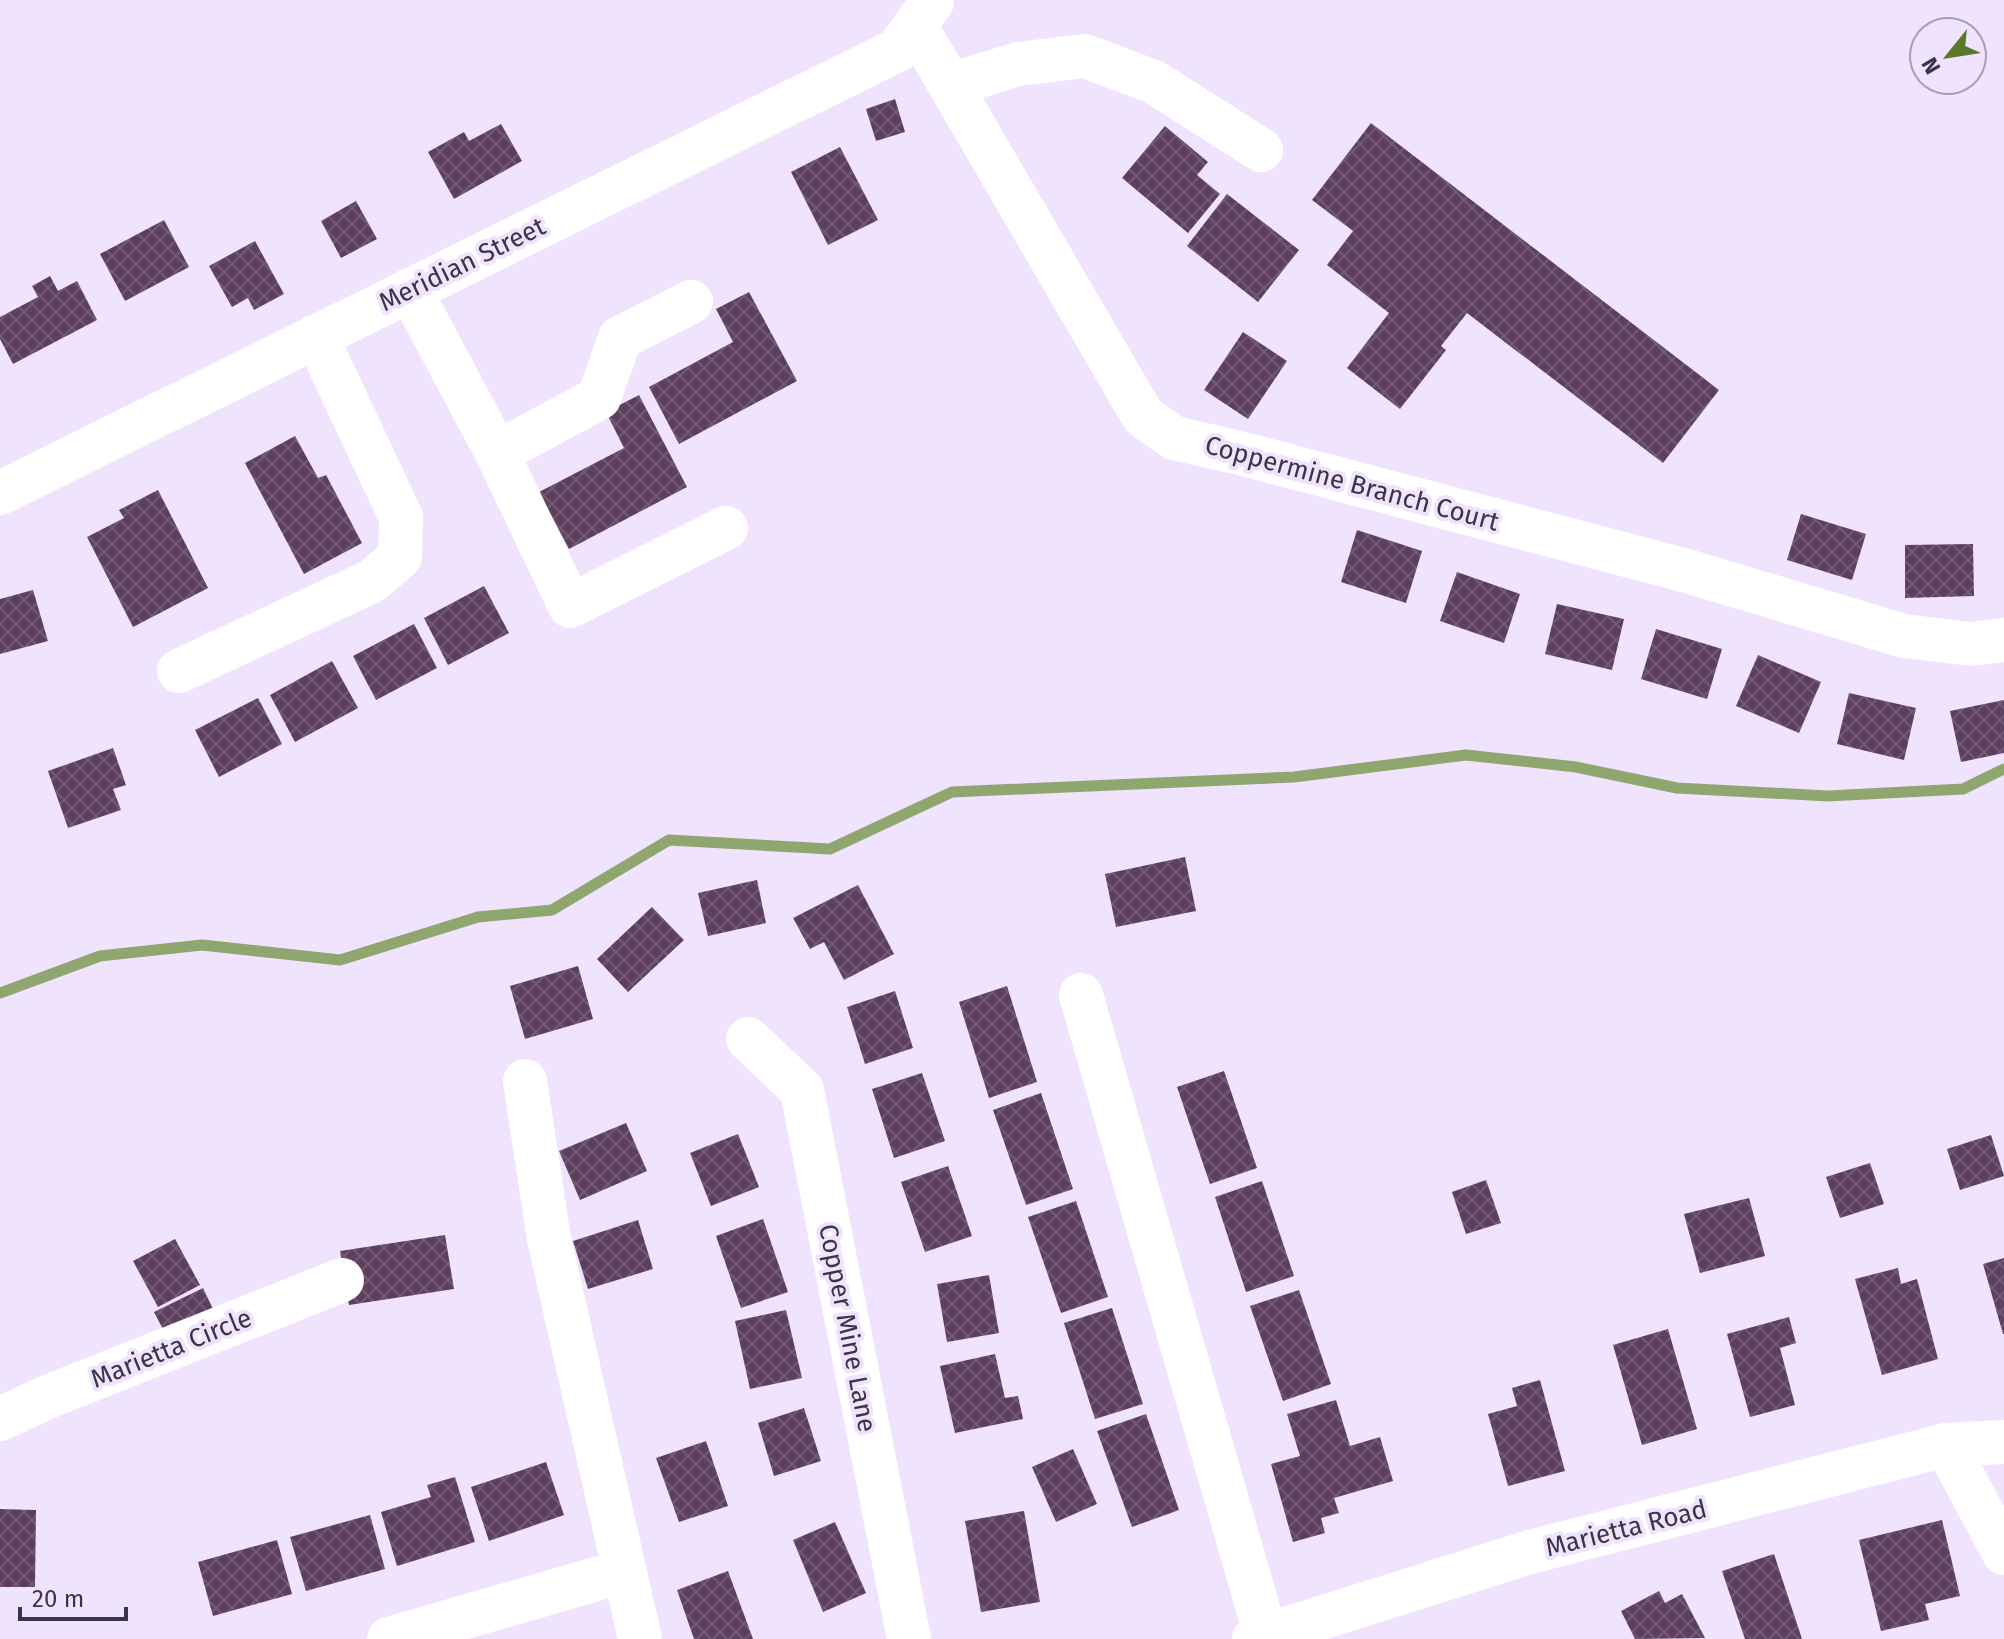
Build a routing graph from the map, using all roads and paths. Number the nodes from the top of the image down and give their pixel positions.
1 (924, 12) edge
2 (950, 85) junction
3 (1261, 150) dead end
4 (410, 290) junction
5 (691, 302) dead end
6 (316, 336) junction
7 (497, 453) junction
8 (0, 493) edge
9 (726, 528) dead end
10 (2004, 640) edge
11 (179, 671) dead end
12 (1081, 995) dead end
13 (748, 1039) dead end
14 (525, 1081) dead end
15 (342, 1280) dead end
16 (0, 1419) edge
17 (2004, 1442) edge
18 (1946, 1445) junction
19 (2004, 1553) edge
20 (624, 1571) junction
21 (1260, 1637) edge
22 (389, 1639) edge
23 (640, 1639) edge
24 (909, 1639) edge

1 - 2 street, Coppermine Branch Court
1 - 4 street, Meridian Street
2 - 3 street
2 - 10 street, Coppermine Branch Court
4 - 6 street, Meridian Street
4 - 7 street
5 - 7 street
6 - 8 street, Meridian Street
6 - 11 street
7 - 9 street
12 - 21 street
13 - 24 street, Copper Mine Lane
14 - 20 street
15 - 16 street, Marietta Circle
17 - 18 street, Marietta Road
18 - 19 street
18 - 21 street, Marietta Road
20 - 22 street
20 - 23 street

